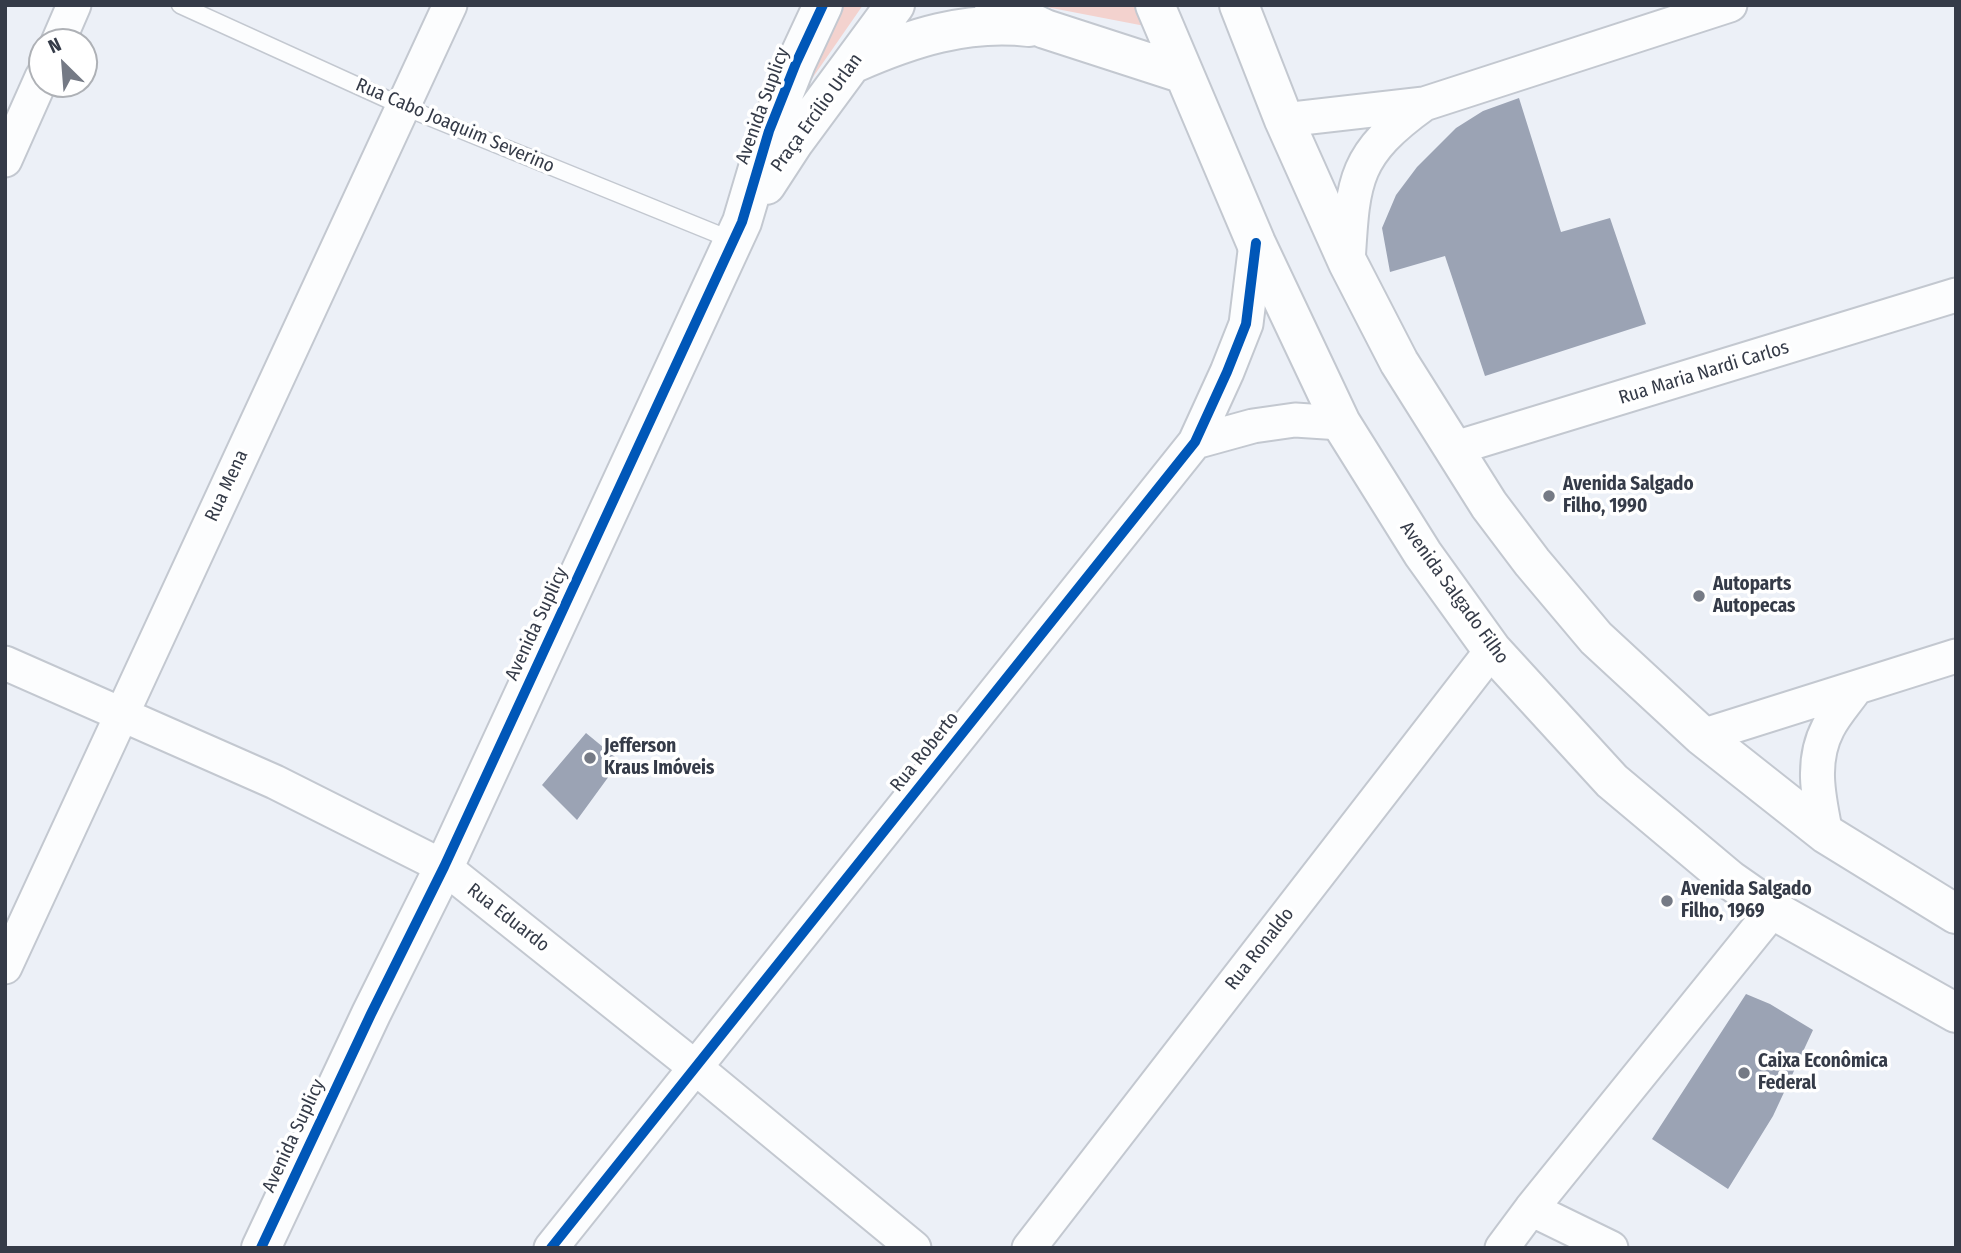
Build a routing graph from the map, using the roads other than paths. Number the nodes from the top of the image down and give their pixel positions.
1 (74, 5) edge
2 (180, 5) edge
3 (450, 5) edge
4 (823, 5) edge
5 (895, 5) edge
6 (994, 5) edge
7 (1239, 5) edge
8 (1730, 5) edge
9 (1158, 14) edge
10 (64, 28) edge
11 (1045, 29) junction
12 (1106, 47) junction
13 (852, 63) junction
14 (1184, 74) junction
15 (33, 98) edge
16 (1424, 104) junction
17 (402, 106) junction
18 (1284, 120) junction
19 (5, 160) edge
20 (737, 231) junction
21 (1256, 243) junction
22 (1348, 263) junction
23 (1956, 295) edge
24 (1341, 423) junction
25 (1195, 442) junction
26 (1452, 449) junction
27 (1492, 650) junction
28 (1956, 656) edge
29 (5, 663) edge
30 (1856, 688) junction
31 (122, 713) junction
32 (1703, 736) junction
33 (1826, 834) junction
34 (444, 867) junction
35 (1773, 910) junction
36 (1956, 914) edge
37 (5, 967) edge
38 (1956, 1013) edge
39 (696, 1068) junction
40 (1531, 1209) junction
41 (261, 1248) edge
42 (551, 1248) edge
43 (914, 1248) edge
44 (1029, 1248) edge
45 (1502, 1248) edge
46 (1611, 1248) edge

1 - 10 street
2 - 17 lane, Rua Cabo Joaquim Severino
3 - 17 street, Rua Mena
4 - 20 main road, Avenida Suplicy
5 - 13 main road, Praça Ercílio Urlan
6 - 11 main road
7 - 18 main road
8 - 16 street
9 - 12 main road
9 - 14 main road, Avenida Salgado Filho
11 - 12 main road
11 - 13 main road
12 - 14 main road
13 - 20 main road, Praça Ercílio Urlan
14 - 21 main road, Avenida Salgado Filho
15 - 19 street
16 - 18 street
16 - 22 street
17 - 20 lane, Rua Cabo Joaquim Severino
17 - 31 street, Rua Mena
18 - 22 main road
20 - 34 main road, Avenida Suplicy
21 - 24 main road, Avenida Salgado Filho
21 - 25 street, Rua Roberto
22 - 26 main road
23 - 26 street, Rua Maria Nardi Carlos
24 - 25 street
24 - 27 main road, Avenida Salgado Filho
25 - 39 street, Rua Roberto
26 - 32 main road
27 - 35 main road, Avenida Salgado Filho
27 - 44 street, Rua Ronaldo
28 - 30 street
29 - 31 street, Rua Eduardo
30 - 32 street
30 - 33 street
31 - 34 street, Rua Eduardo
31 - 37 street, Rua Mena
32 - 33 main road
33 - 36 main road
34 - 39 street, Rua Eduardo
34 - 41 main road, Avenida Suplicy
35 - 38 main road, Avenida Salgado Filho
35 - 40 street
39 - 42 street, Rua Roberto
39 - 43 street, Rua Eduardo
40 - 45 street
40 - 46 street

